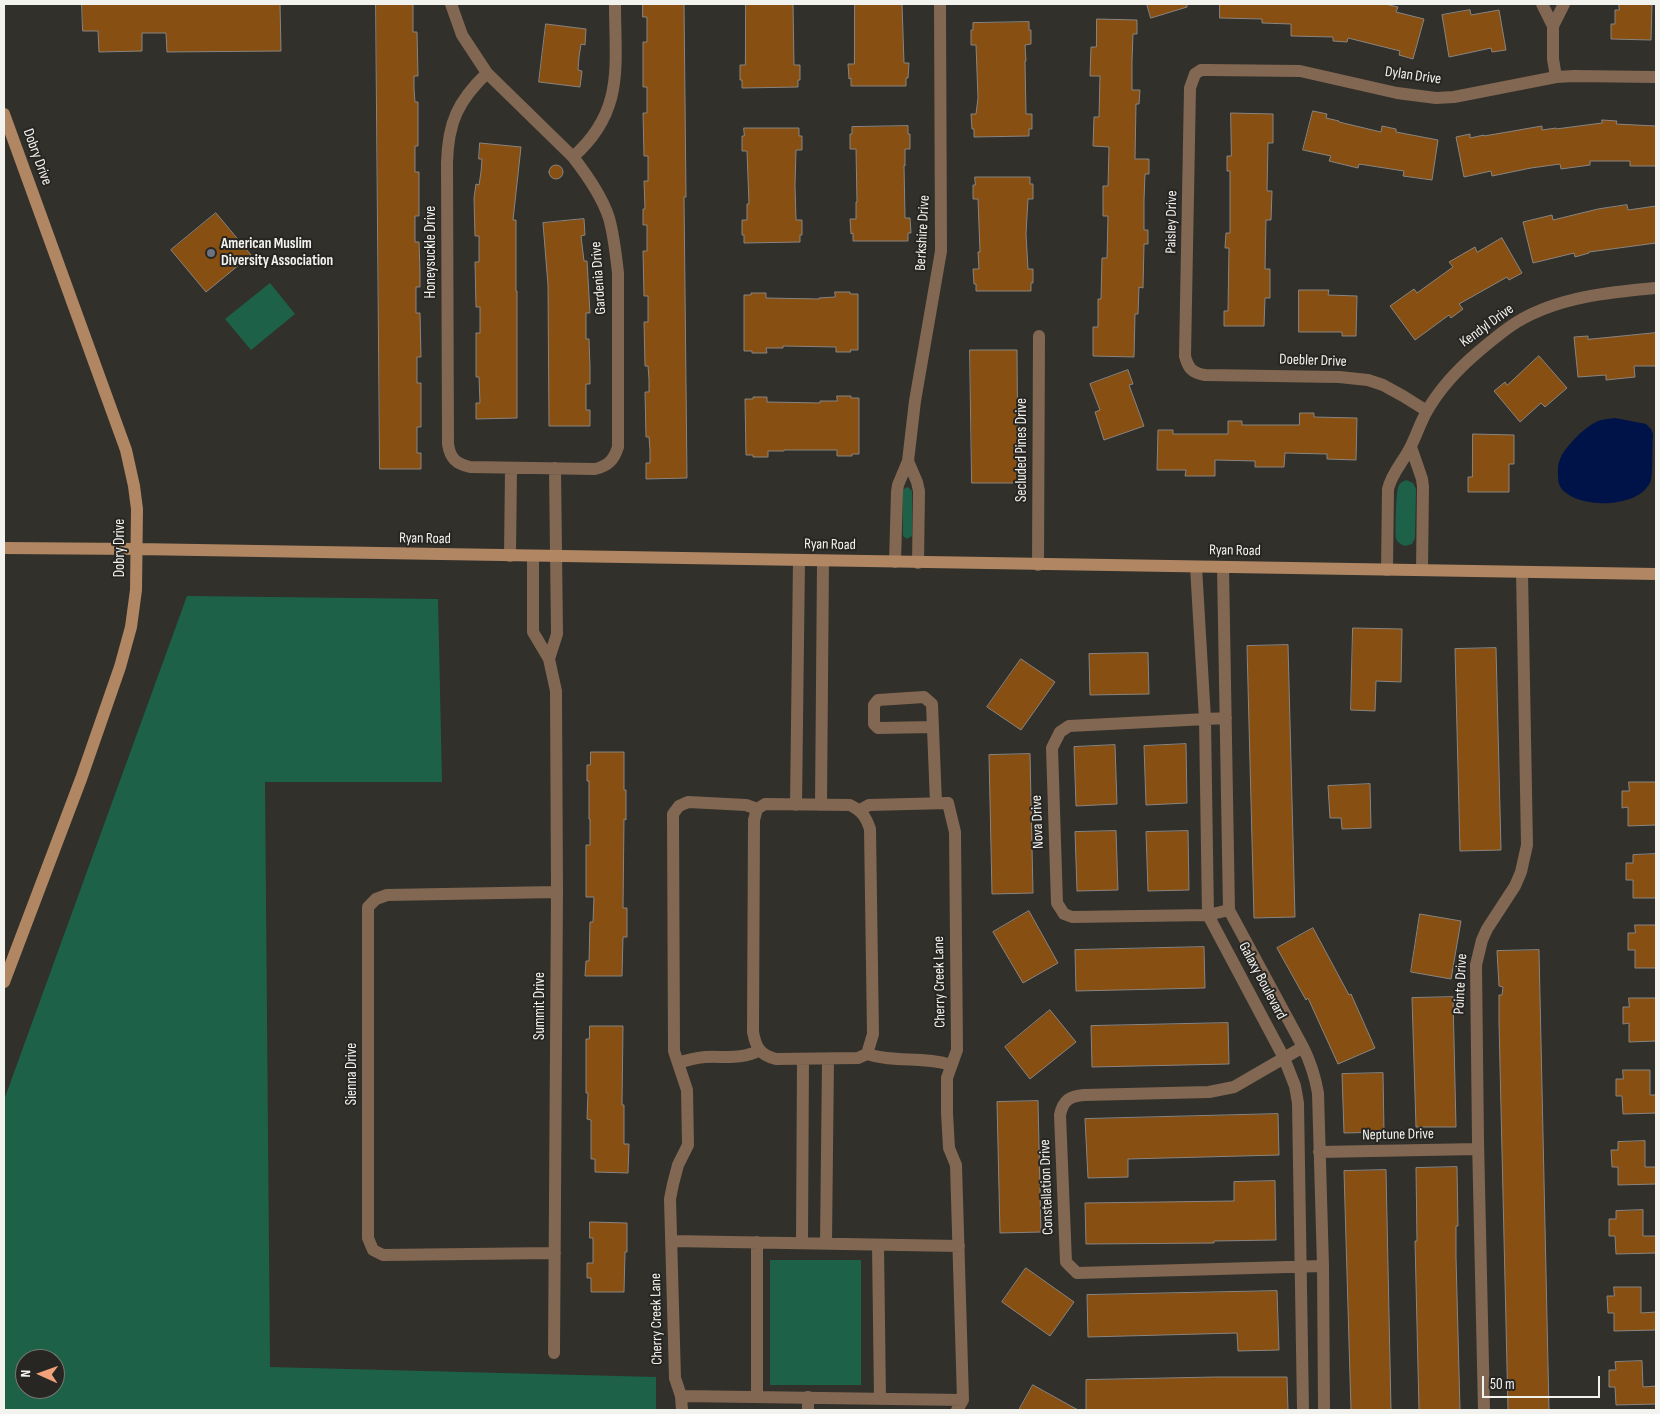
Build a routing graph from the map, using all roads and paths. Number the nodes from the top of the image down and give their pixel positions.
1 (451, 4) edge
2 (615, 4) edge
3 (940, 4) edge
4 (1542, 4) edge
5 (1548, 4) edge
6 (1559, 4) edge
7 (1564, 4) edge
8 (1553, 26) junction
9 (486, 73) junction
10 (1195, 74) joint
11 (1656, 77) edge
12 (1556, 78) junction
13 (4, 114) edge
14 (573, 157) junction
15 (1656, 288) edge
16 (1039, 336) dead end
17 (1192, 370) joint
18 (1427, 411) junction
19 (1411, 447) junction
20 (908, 461) junction
21 (511, 468) junction
22 (533, 468) joint
23 (555, 468) junction
24 (4, 548) edge
25 (137, 549) junction
26 (510, 556) junction
27 (533, 557) junction
28 (556, 557) junction
29 (799, 560) junction
30 (823, 561) junction
31 (896, 562) junction
32 (918, 563) junction
33 (1038, 565) junction
34 (1196, 567) junction
35 (1223, 567) junction
36 (1388, 570) junction
37 (1422, 570) junction
38 (1522, 572) junction
39 (1656, 574) edge
40 (549, 659) junction
41 (1226, 718) junction
42 (1205, 719) junction
43 (933, 727) junction
44 (936, 803) junction
45 (796, 805) junction
46 (822, 805) junction
47 (757, 809) junction
48 (860, 810) junction
49 (557, 892) junction
50 (1229, 910) junction
51 (1208, 915) junction
52 (4, 982) edge
53 (1303, 1047) junction
54 (760, 1050) junction
55 (866, 1054) junction
56 (828, 1058) junction
57 (1284, 1058) junction
58 (803, 1059) junction
59 (678, 1063) junction
60 (952, 1065) junction
61 (1478, 1149) junction
62 (1319, 1152) junction
63 (672, 1241) junction
64 (757, 1242) junction
65 (802, 1242) junction
66 (826, 1243) junction
67 (878, 1245) junction
68 (959, 1246) junction
69 (555, 1253) junction
70 (1323, 1266) junction
71 (1301, 1267) junction
72 (554, 1353) dead end
73 (681, 1396) junction
74 (757, 1396) junction
75 (880, 1399) junction
76 (808, 1404) edge
77 (830, 1404) edge
78 (960, 1405) edge
79 (682, 1410) edge
80 (1303, 1410) edge
81 (1324, 1410) edge
82 (1484, 1410) edge

1 - 9 street
2 - 14 street
3 - 20 street, Berkshire Drive
4 - 8 street
5 - 6 street
7 - 8 street
8 - 12 street
9 - 14 street, Gardenia Drive
9 - 21 street, Honeysuckle Drive
10 - 12 street, Dylan Drive
10 - 17 street, Paisley Drive
11 - 12 street, Dylan Drive
13 - 25 main road, Dobry Drive
14 - 23 street, Gardenia Drive
15 - 18 street, Kendyl Drive
16 - 33 street, Secluded Pines Drive
17 - 18 street, Doebler Drive
18 - 19 street, Kendyl Drive
19 - 36 street, Kendyl Drive
19 - 37 street
20 - 31 street, Berkshire Drive
20 - 32 street, Berkshire Drive
21 - 22 street, Honeysuckle Drive
21 - 26 street
22 - 23 street, Gardenia Drive
23 - 28 street
24 - 25 main road, Ryan Road
25 - 26 main road, Ryan Road
25 - 52 main road, Dobry Drive
26 - 27 main road, Ryan Road
27 - 28 main road, Ryan Road
27 - 40 street, Summit Drive
28 - 29 main road, Ryan Road
28 - 40 street, Summit Drive
29 - 30 main road, Ryan Road
29 - 45 street
30 - 31 main road, Ryan Road
30 - 46 street
31 - 32 main road, Ryan Road
32 - 33 main road, Ryan Road
33 - 34 main road, Ryan Road
34 - 35 main road, Ryan Road
34 - 42 street, Galaxy Boulevard
35 - 36 main road, Ryan Road
35 - 41 street, Galaxy Boulevard
36 - 37 main road, Ryan Road
37 - 38 main road, Ryan Road
38 - 39 main road, Ryan Road
38 - 61 street, Pointe Drive
40 - 49 street, Summit Drive
41 - 42 street, Nova Drive
41 - 50 street, Galaxy Boulevard
42 - 51 street, Galaxy Boulevard
42 - 51 street, Nova Drive
43 - 43 street
43 - 44 street
44 - 48 street, Cherry Creek Lane
44 - 60 street, Cherry Creek Lane
45 - 46 street, Cherry Creek Lane
45 - 47 street, Cherry Creek Lane
46 - 48 street, Cherry Creek Lane
47 - 54 street
47 - 59 street, Cherry Creek Lane
48 - 55 street
49 - 69 street, Summit Drive
49 - 69 street, Sienna Drive
50 - 51 street, Nova Drive
50 - 53 street, Galaxy Boulevard
51 - 57 street, Galaxy Boulevard
53 - 57 street, Constellation Drive
53 - 62 street, Galaxy Boulevard
54 - 58 street
54 - 59 street
55 - 56 street
55 - 60 street
56 - 58 street
56 - 66 street
57 - 71 street, Galaxy Boulevard
57 - 71 street, Constellation Drive
58 - 65 street
59 - 63 street, Cherry Creek Lane
60 - 68 street, Cherry Creek Lane
61 - 62 street, Neptune Drive
61 - 82 street, Pointe Drive
62 - 70 street, Galaxy Boulevard
63 - 64 street
63 - 73 street, Cherry Creek Lane
64 - 65 street
64 - 74 street
65 - 66 street
66 - 67 street
67 - 68 street
67 - 75 street
68 - 78 street, Cherry Creek Lane
69 - 72 street, Summit Drive
70 - 71 street, Constellation Drive
70 - 81 street, Galaxy Boulevard
71 - 80 street, Galaxy Boulevard
73 - 74 street, Cherry Creek Lane
73 - 79 street, Cherry Creek Lane
74 - 76 street, Cherry Creek Lane
75 - 77 street, Cherry Creek Lane
75 - 78 street, Cherry Creek Lane
76 - 77 street, Cherry Creek Lane

